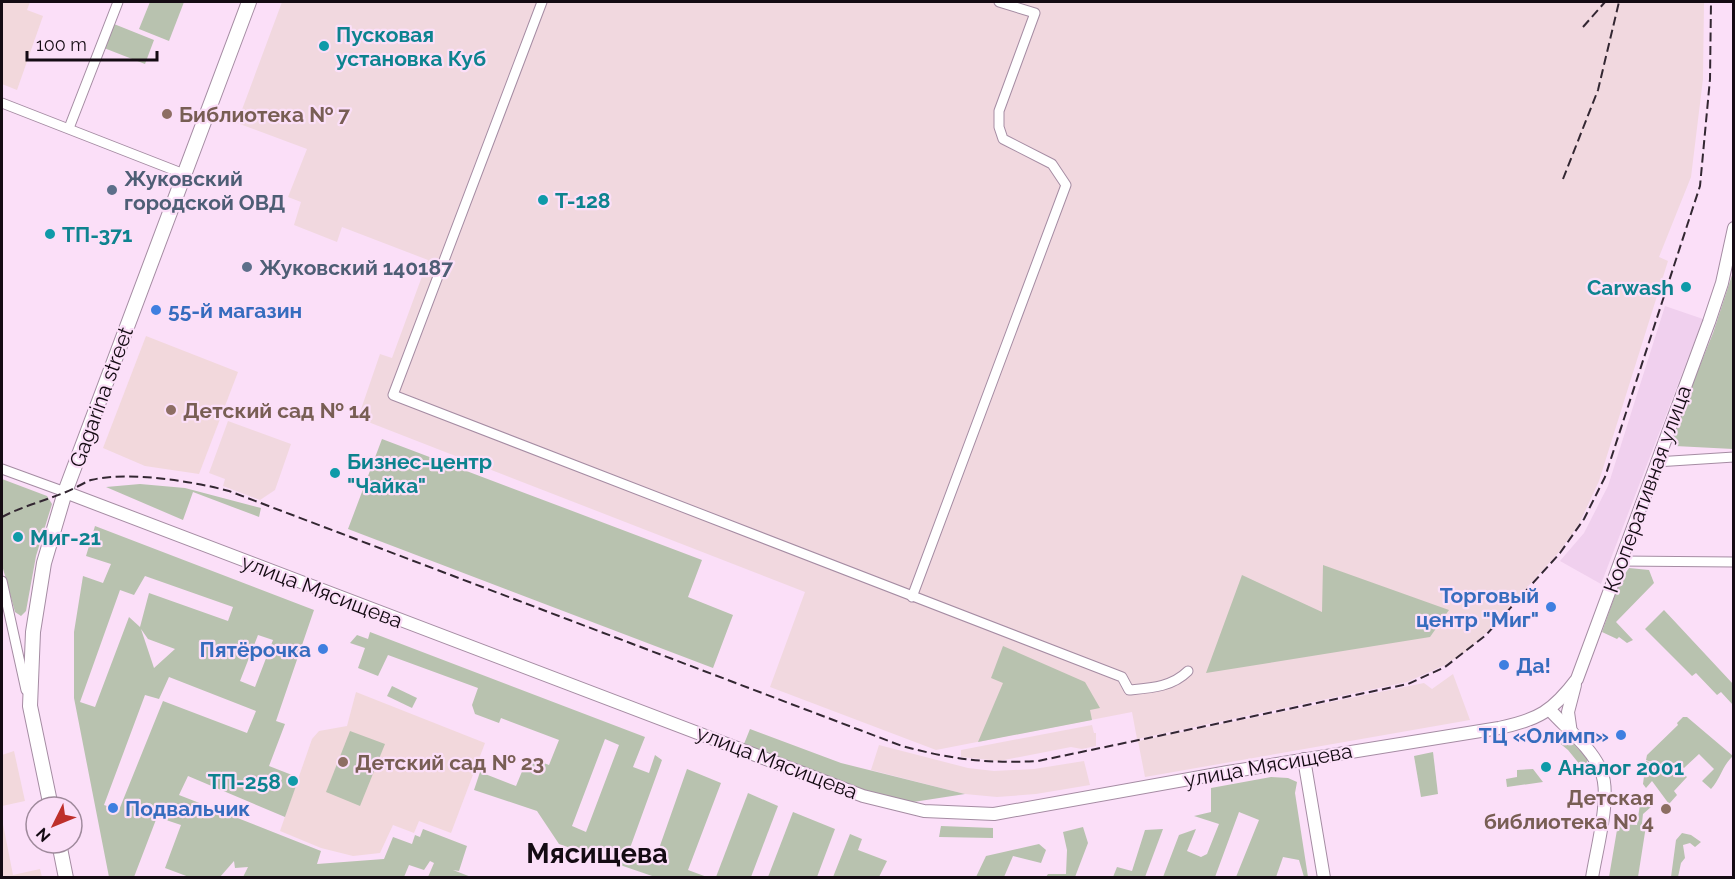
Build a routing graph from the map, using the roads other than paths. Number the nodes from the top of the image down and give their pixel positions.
1 (118, 2) edge
2 (249, 2) edge
3 (542, 2) edge
4 (999, 2) edge
5 (2, 103) edge
6 (69, 128) junction
7 (184, 174) junction
8 (1734, 228) edge
9 (1734, 457) edge
10 (1656, 462) junction
11 (2, 469) edge
12 (65, 492) junction
13 (1620, 561) junction
14 (1734, 562) edge
15 (2, 581) edge
16 (912, 597) junction
17 (1188, 671) dead end
18 (1577, 679) junction
19 (30, 706) junction
20 (1550, 710) junction
21 (1521, 723) junction
22 (1572, 734) junction
23 (1304, 759) junction
24 (49, 795) edge
25 (61, 855) edge
26 (66, 878) edge
27 (1324, 878) edge
28 (1592, 878) edge

1 - 6 street
2 - 7 main road, Gagarina street
3 - 16 street
4 - 16 street
5 - 6 street
6 - 7 street
7 - 12 main road, Gagarina street
8 - 10 main road, Кооперативная улица
9 - 10 street
10 - 13 main road, Кооперативная улица
11 - 12 street
12 - 19 main road, Gagarina street
12 - 23 main road, улица Мясищева
13 - 14 street
13 - 18 main road, Кооперативная улица
15 - 19 street
16 - 17 street
18 - 20 main road, Кооперативная улица
18 - 22 main road
19 - 24 main road, Gagarina street
20 - 21 main road, Кооперативная улица
20 - 22 main road
21 - 22 main road
21 - 23 main road, улица Мясищева
22 - 28 main road
23 - 27 main road
25 - 26 main road

